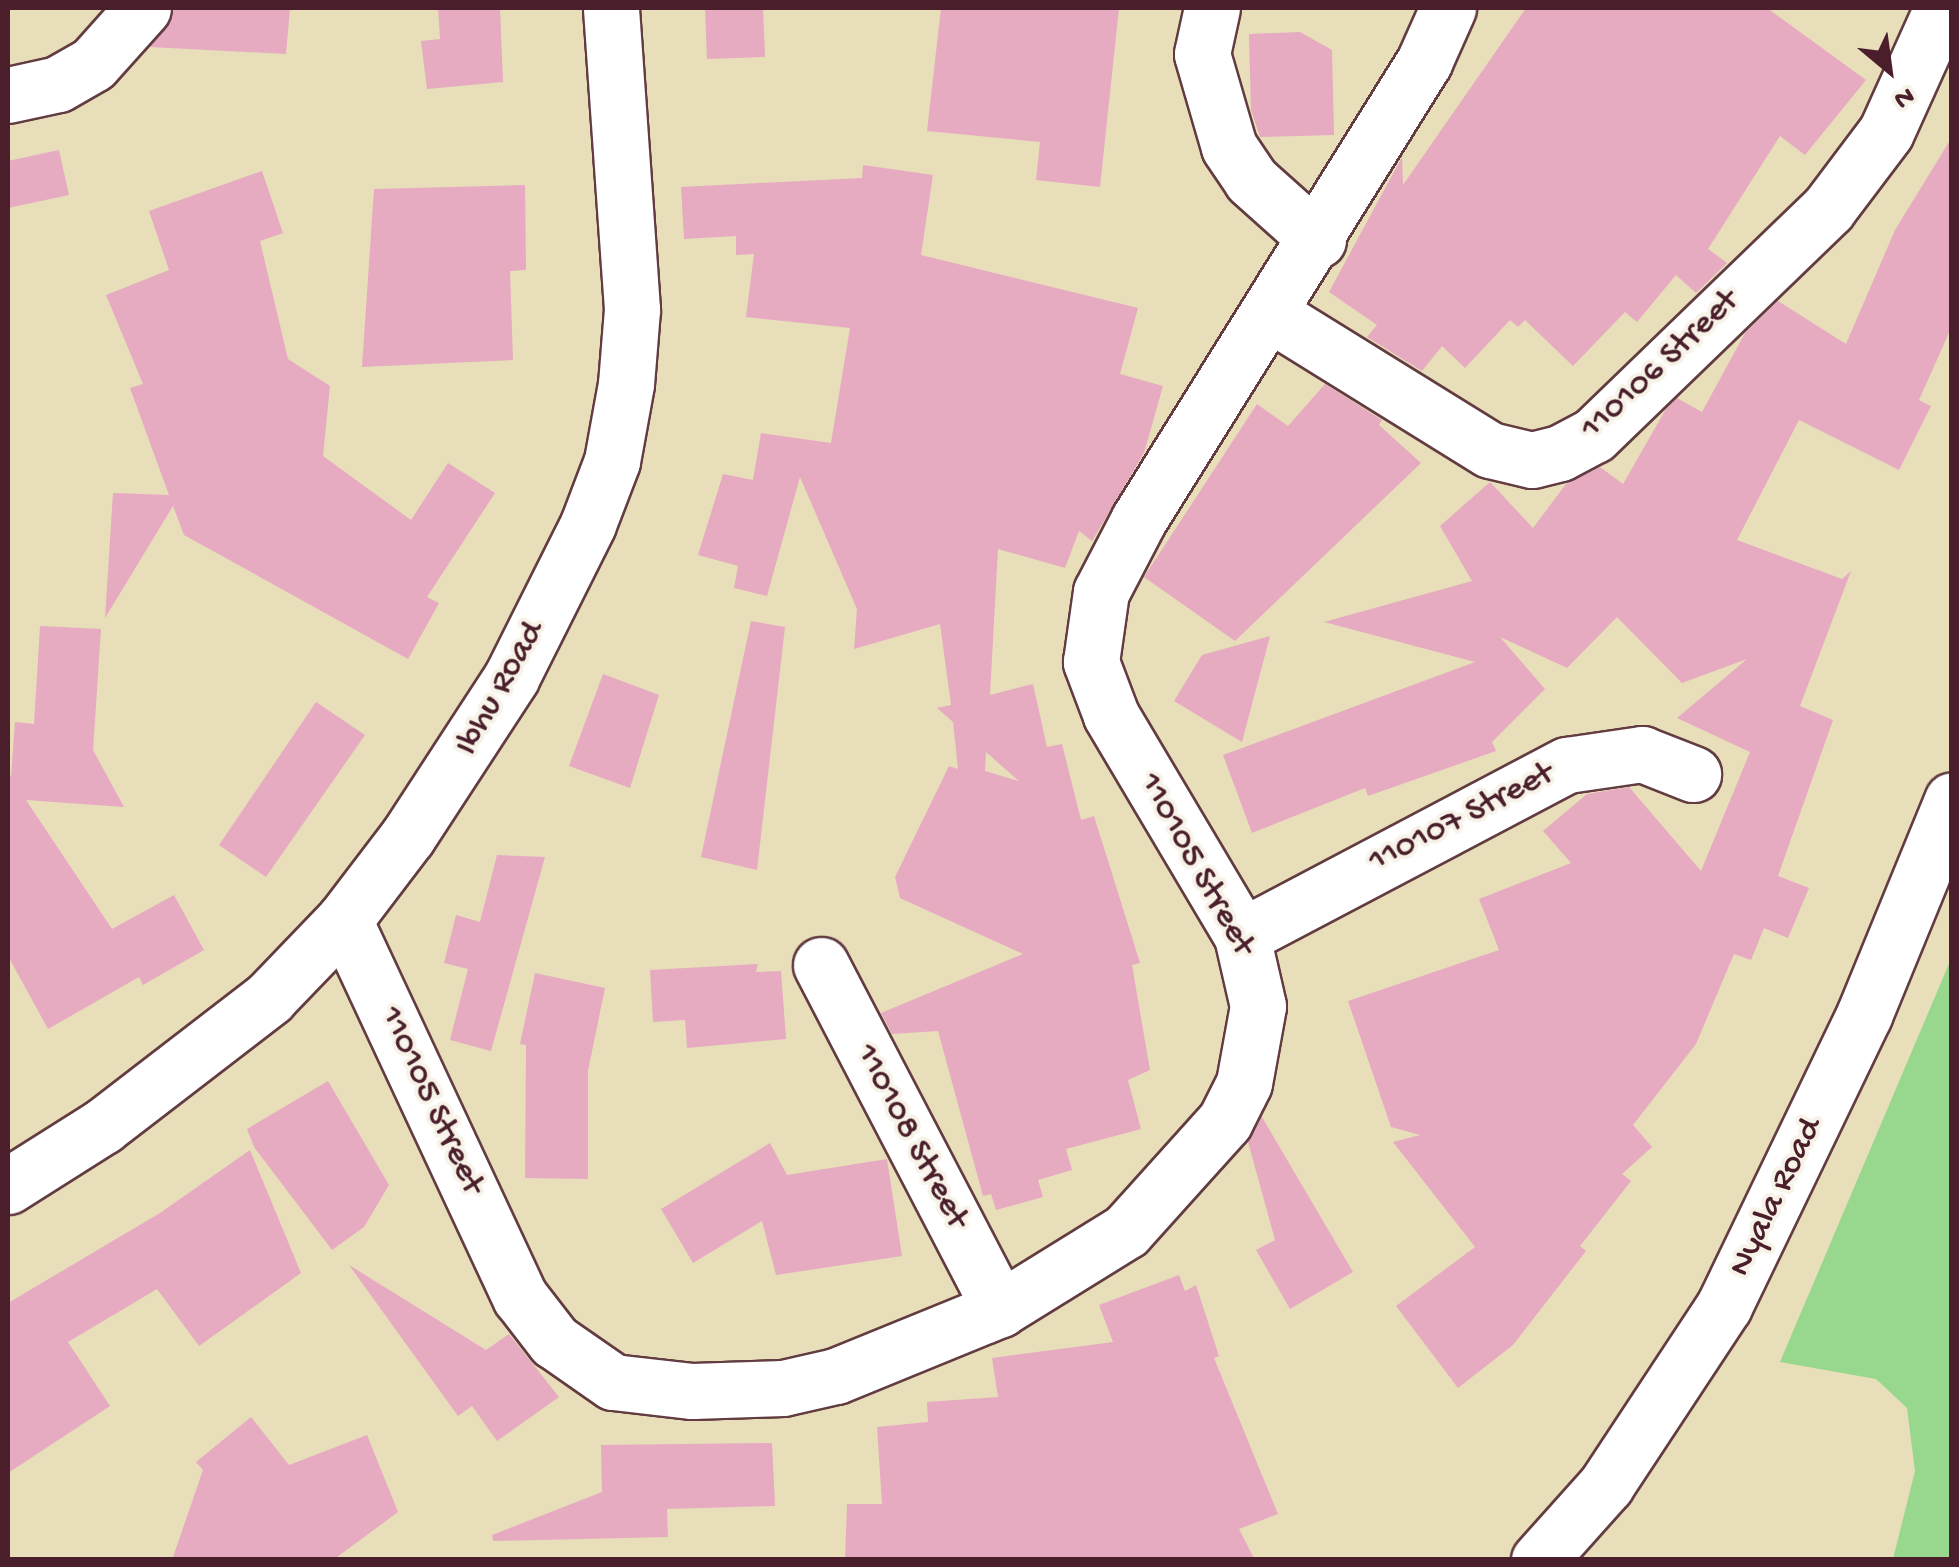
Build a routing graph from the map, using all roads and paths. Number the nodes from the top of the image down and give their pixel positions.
1 (143, 8) edge
2 (612, 8) edge
3 (1212, 8) edge
4 (1448, 8) edge
5 (1942, 8) edge
6 (8, 95) edge
7 (1318, 240) junction
8 (1272, 315) junction
9 (1693, 774) dead end
10 (1952, 800) edge
11 (344, 920) junction
12 (1242, 936) junction
13 (821, 966) dead end
14 (9, 1181) edge
15 (1000, 1309) junction
16 (1539, 1560) edge

1 - 6 street
2 - 11 street, Ibhu Road
3 - 7 street
4 - 7 street, 110105 Street
5 - 8 street, 110106 Street
7 - 8 street, 110105 Street
8 - 12 street, 110105 Street
9 - 12 street, 110107 Street
10 - 16 street, Nyala Road
11 - 14 street, Ibhu Road
11 - 15 street, 110105 Street
12 - 15 street, 110105 Street
13 - 15 street, 110108 Street

